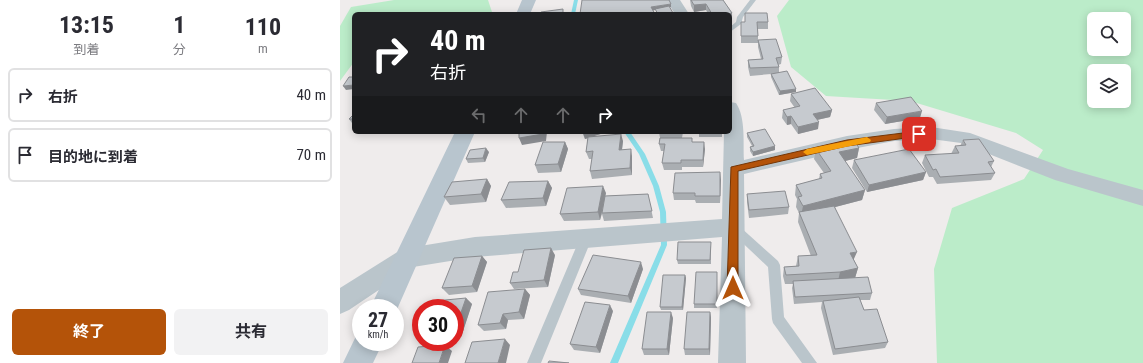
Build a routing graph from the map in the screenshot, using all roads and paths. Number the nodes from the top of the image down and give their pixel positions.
1 (530, 0) edge
2 (673, 0) edge
3 (753, 0) edge
4 (524, 12) edge
5 (681, 12) edge
6 (732, 28) edge
7 (732, 119) edge
8 (465, 134) edge
9 (734, 169) junction
10 (1143, 198) edge
11 (733, 227) junction
12 (586, 238) junction
13 (408, 258) junction
14 (388, 299) edge
15 (340, 302) edge
16 (364, 351) edge
17 (358, 363) edge
18 (534, 363) edge
19 (732, 363) edge
20 (810, 363) edge

1 - 4 street
2 - 5 street
3 - 6 lane
7 - 9 street
8 - 13 street
9 - 10 street
9 - 11 street
11 - 12 street
11 - 19 street
11 - 20 lane
12 - 13 street
12 - 18 lane
13 - 14 street
13 - 15 street
16 - 17 street

